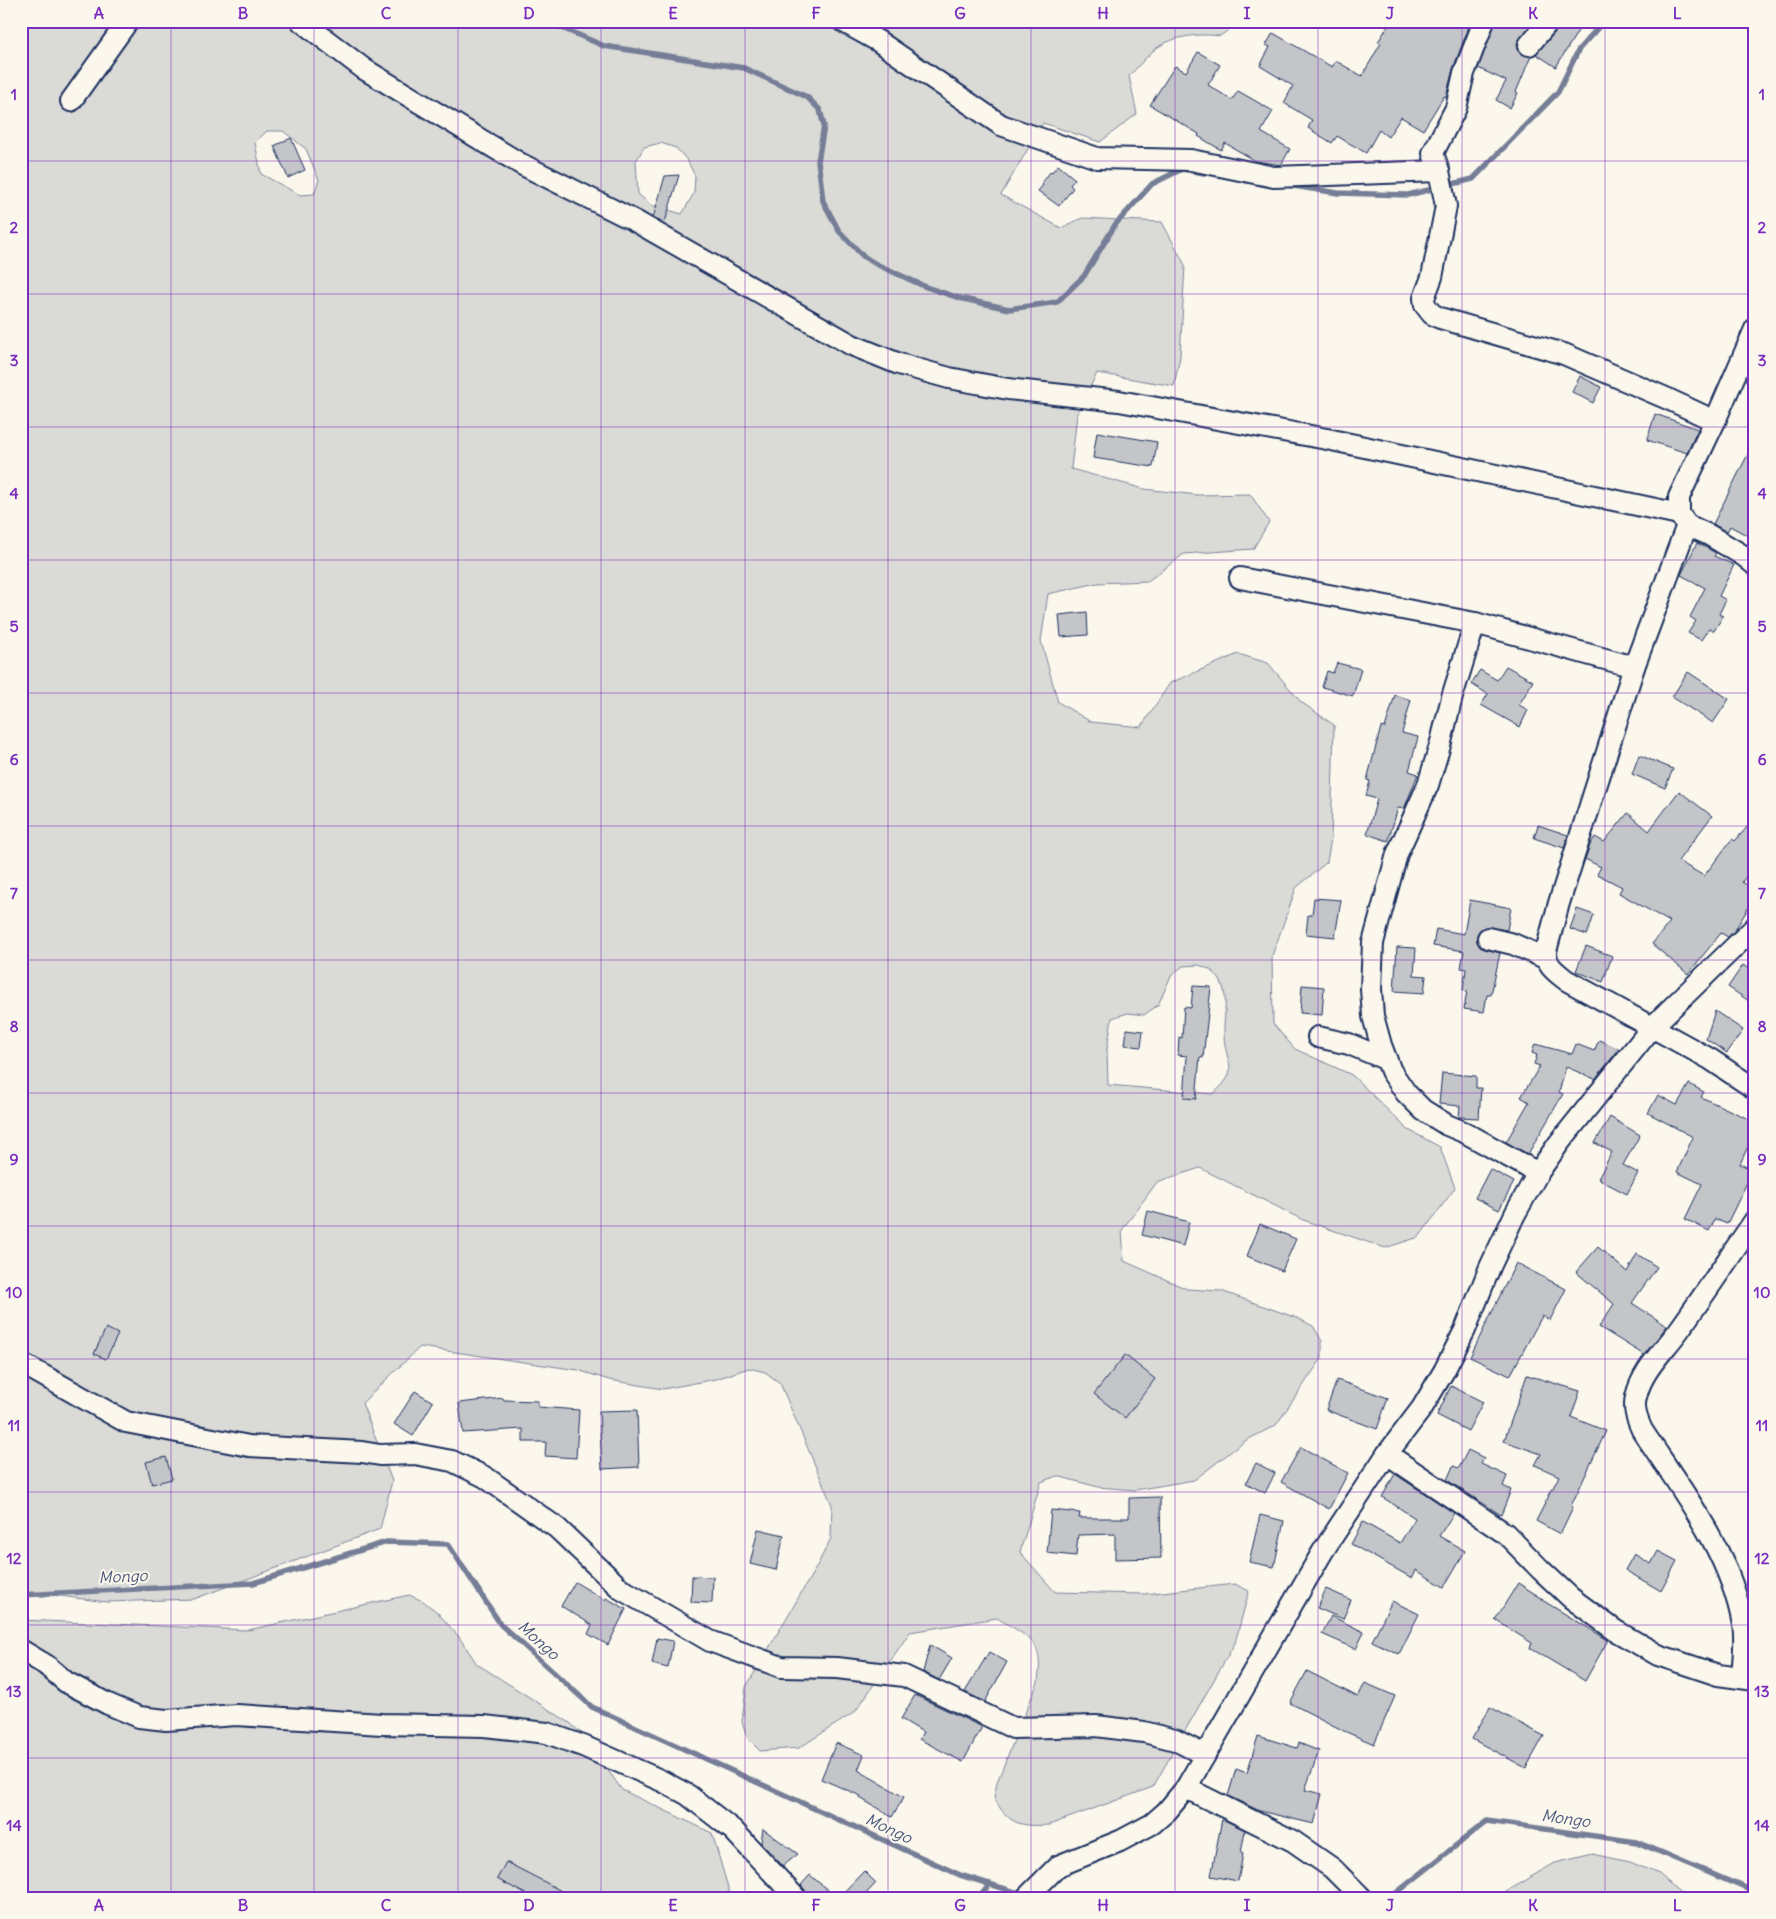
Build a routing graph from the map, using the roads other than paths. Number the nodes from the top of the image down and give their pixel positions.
1 (128, 21) edge
2 (301, 21) edge
3 (842, 21) edge
4 (1484, 21) edge
5 (1549, 21) edge
6 (1529, 45) dead end
7 (71, 101) dead end
8 (1439, 174) junction
9 (1755, 329) edge
10 (1714, 421) junction
11 (1683, 520) junction
12 (1755, 565) edge
13 (1240, 578) dead end
14 (1475, 623) junction
15 (1634, 668) junction
16 (1755, 927) edge
17 (1488, 938) dead end
18 (1537, 955) junction
19 (1653, 1026) junction
20 (1318, 1037) dead end
21 (1385, 1059) junction
22 (1755, 1089) edge
23 (1538, 1172) junction
24 (1755, 1220) edge
25 (21, 1363) edge
26 (1387, 1454) junction
27 (21, 1650) edge
28 (1737, 1678) edge
29 (1205, 1754) junction
30 (1186, 1788) junction
31 (796, 1898) edge
32 (1026, 1898) edge
33 (1362, 1898) edge

1 - 7 street
2 - 11 street
3 - 8 street
4 - 8 street
5 - 6 street
8 - 10 street
9 - 10 street
10 - 11 street
11 - 12 street
11 - 15 street
13 - 14 street
14 - 15 street
14 - 21 street
15 - 18 street
16 - 19 street
17 - 18 street
18 - 19 street
19 - 22 street
19 - 23 street
20 - 21 street
21 - 23 street
23 - 26 street
24 - 28 street
25 - 29 street
26 - 28 street
26 - 29 street
27 - 31 street
29 - 30 street
30 - 32 street
30 - 33 street

